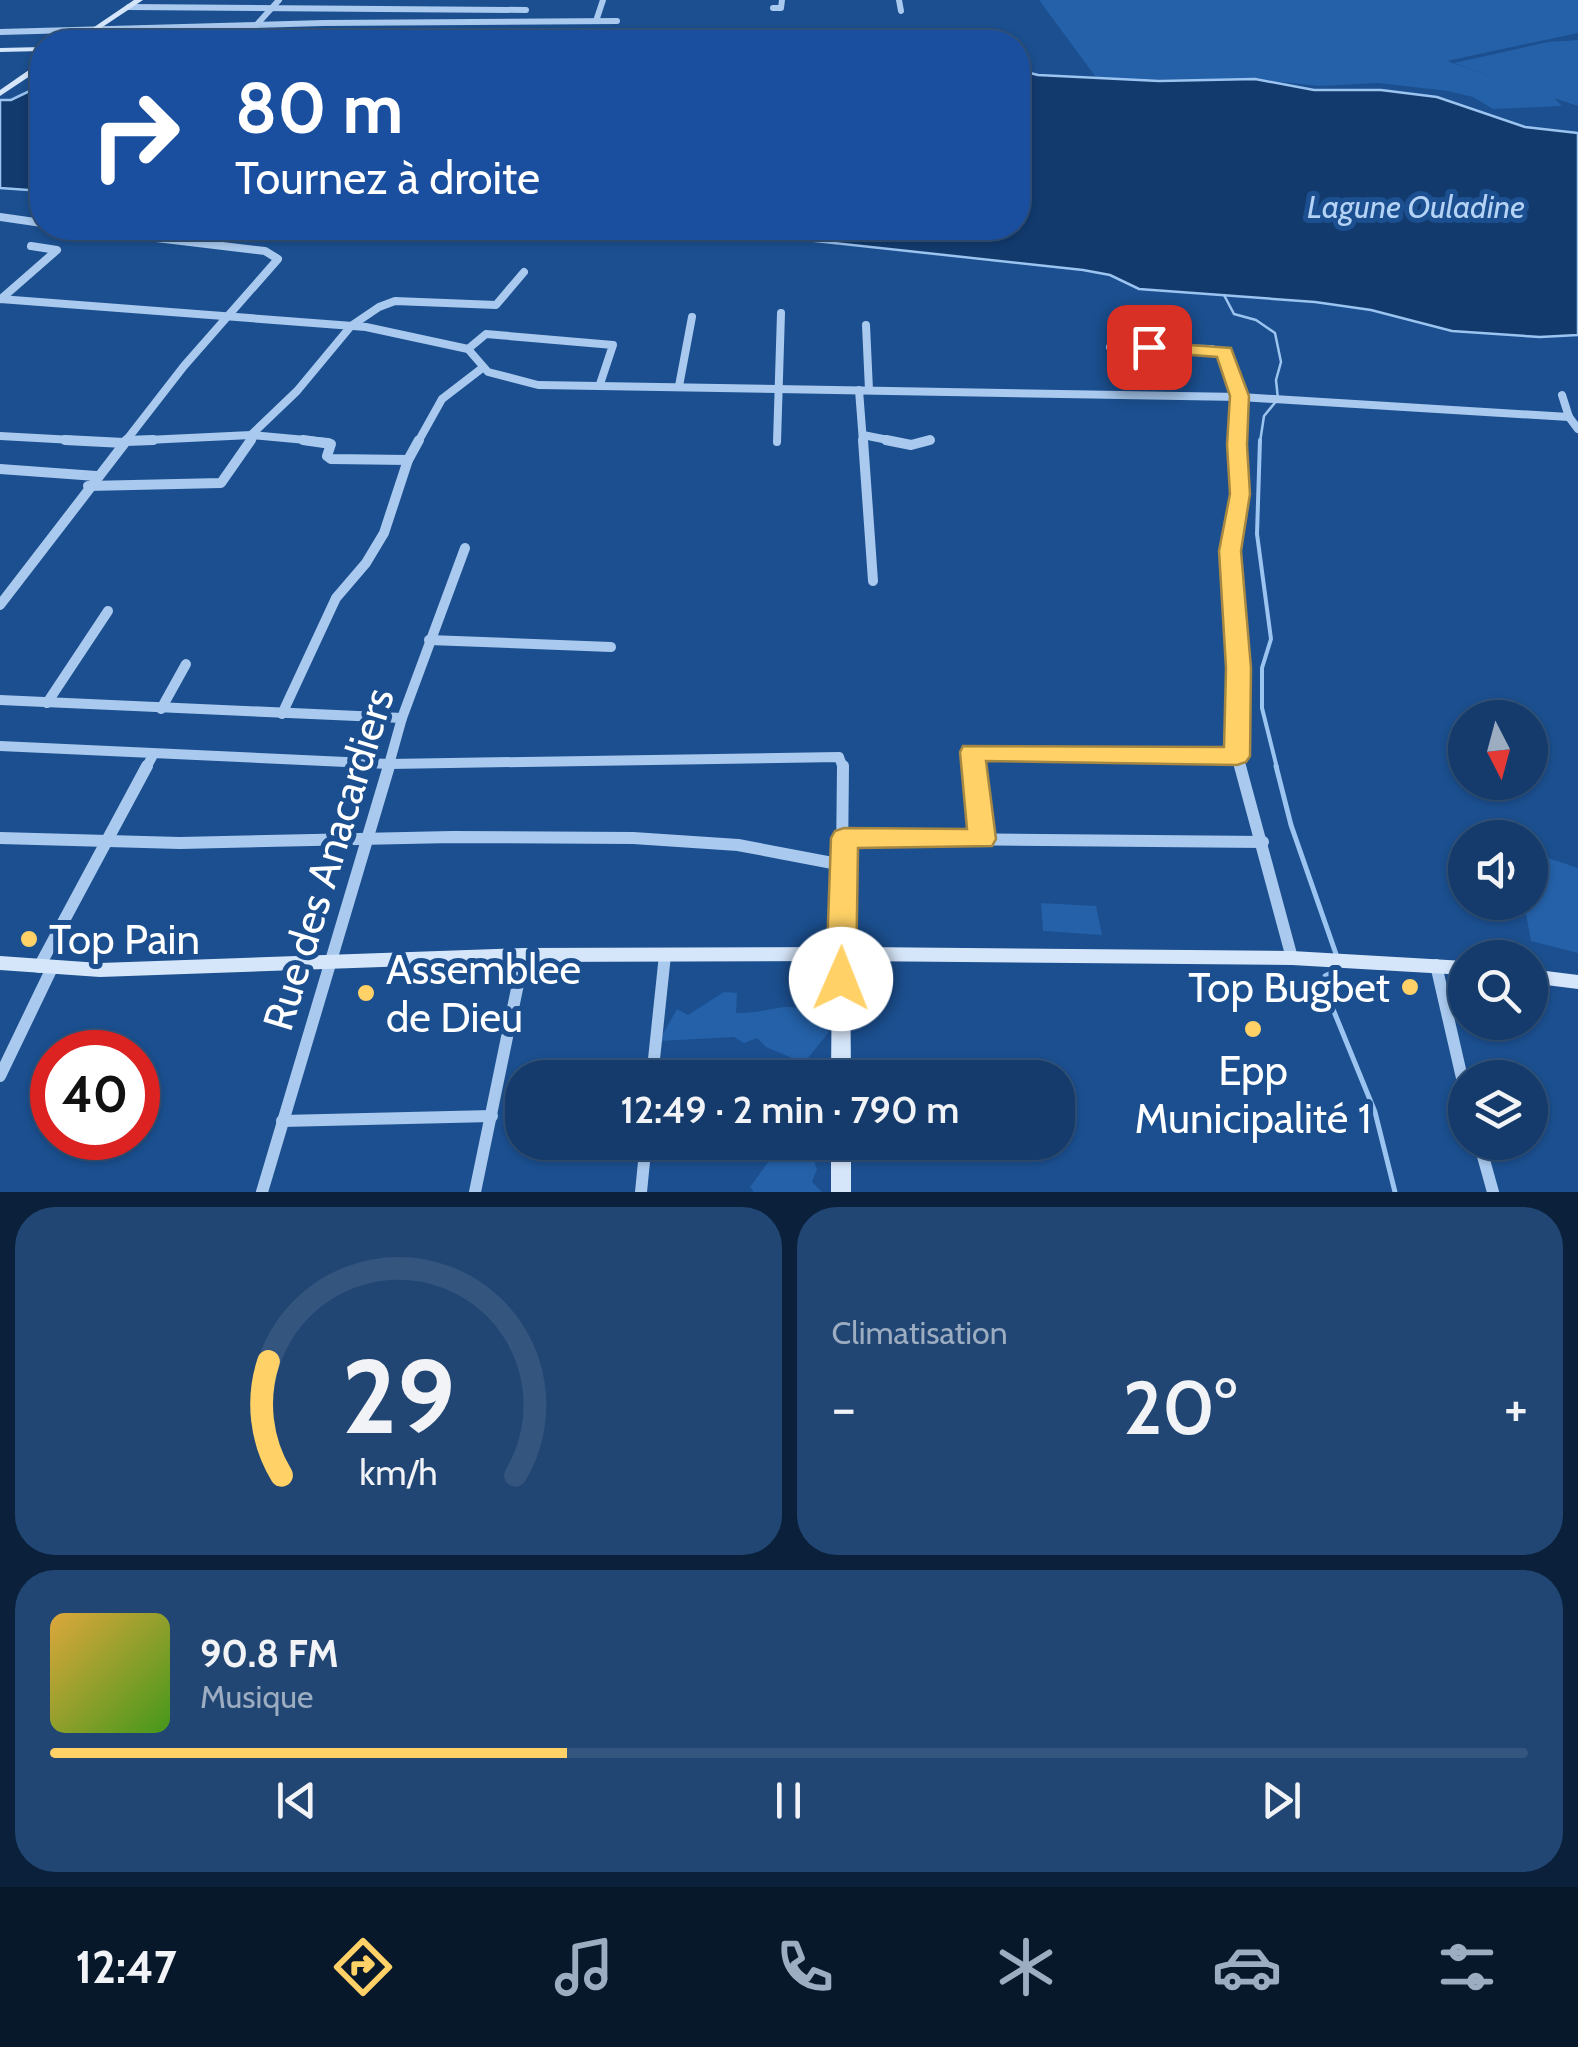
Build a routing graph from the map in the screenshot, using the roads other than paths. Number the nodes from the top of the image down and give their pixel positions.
1 (139, 0) edge
2 (278, 0) edge
3 (450, 0) edge
4 (604, 0) edge
5 (782, 0) edge
6 (899, 0) edge
7 (129, 7) junction
8 (272, 8) junction
9 (774, 8) dead end
10 (444, 9) junction
11 (526, 10) dead end
12 (901, 11) dead end
13 (597, 18) junction
14 (435, 21) junction
15 (616, 21) dead end
16 (256, 26) junction
17 (96, 29) junction
18 (64, 30) edge
19 (252, 30) edge
20 (30, 31) edge
21 (0, 32) edge
22 (30, 49) edge
23 (0, 50) edge
24 (30, 73) edge
25 (0, 94) edge
26 (0, 217) edge
27 (30, 221) edge
28 (164, 240) edge
29 (31, 246) dead end
30 (524, 272) dead end
31 (0, 300) edge
32 (781, 313) dead end
33 (225, 315) junction
34 (692, 317) dead end
35 (866, 326) dead end
36 (345, 328) junction
37 (1110, 347) dead end
38 (468, 349) junction
39 (481, 369) junction
40 (600, 384) junction
41 (680, 386) junction
42 (778, 389) junction
43 (864, 390) junction
44 (1562, 395) dead end
45 (1240, 396) junction
46 (1569, 417) junction
47 (1578, 429) edge
48 (252, 435) junction
49 (863, 435) junction
50 (0, 436) edge
51 (930, 440) dead end
52 (125, 442) junction
53 (777, 443) dead end
54 (408, 460) junction
55 (0, 469) edge
56 (96, 476) junction
57 (88, 486) junction
58 (465, 548) dead end
59 (873, 580) dead end
60 (0, 605) edge
61 (108, 610) dead end
62 (428, 640) junction
63 (610, 647) dead end
64 (186, 664) dead end
65 (0, 700) edge
66 (47, 704) junction
67 (161, 709) junction
68 (282, 714) junction
69 (402, 718) junction
70 (0, 746) edge
71 (153, 754) junction
72 (1237, 756) junction
73 (389, 764) junction
74 (0, 838) edge
75 (367, 838) junction
76 (844, 838) junction
77 (982, 839) junction
78 (1264, 842) junction
79 (103, 845) junction
80 (842, 865) junction
81 (841, 954) junction
82 (524, 955) junction
83 (665, 955) junction
84 (1292, 958) junction
85 (0, 963) edge
86 (333, 963) junction
87 (1436, 965) junction
88 (1448, 966) edge
89 (46, 968) junction
90 (1548, 978) edge
91 (1578, 982) edge
92 (654, 1060) edge
93 (841, 1060) edge
94 (1458, 1060) edge
95 (0, 1076) edge
96 (492, 1116) junction
97 (282, 1121) junction
98 (644, 1160) edge
99 (841, 1160) edge
100 (1485, 1160) edge
101 (262, 1192) edge
102 (476, 1192) edge
103 (641, 1192) edge
104 (840, 1192) edge
105 (1493, 1192) edge

1 - 7 street
2 - 8 street
3 - 10 street
4 - 13 street
5 - 9 street
6 - 12 street
7 - 8 street
7 - 17 street
8 - 10 street
8 - 16 street
10 - 11 street
10 - 14 street
13 - 14 street
13 - 15 street
14 - 16 street
16 - 17 street
16 - 19 street
17 - 18 street
20 - 21 street
22 - 23 street
24 - 25 street
26 - 27 street
28 - 33 street
29 - 31 street
30 - 36 street
31 - 33 street
32 - 42 street
33 - 36 street
33 - 52 street
34 - 41 street
35 - 43 street
36 - 38 street
36 - 48 street
37 - 45 street
38 - 39 street
38 - 40 street
39 - 40 street
39 - 54 street
40 - 41 street
41 - 42 street
42 - 43 street
42 - 53 street
43 - 45 street
43 - 49 street
44 - 46 street
45 - 46 street
45 - 72 street
46 - 47 street
48 - 52 street
48 - 54 street
48 - 57 street
49 - 51 street
49 - 59 street
50 - 52 street
52 - 56 street
54 - 68 street
55 - 56 street
56 - 57 street
57 - 60 street
58 - 62 street, Rue des Anacardiers
61 - 66 street
62 - 63 street
62 - 69 street, Rue des Anacardiers
64 - 67 street
65 - 66 street
66 - 67 street
67 - 68 street
68 - 69 street
69 - 73 street, Rue des Anacardiers
70 - 71 street
71 - 73 street
71 - 79 street
72 - 77 street
72 - 78 street
73 - 75 street, Rue des Anacardiers
73 - 76 street
74 - 79 street
75 - 79 street
75 - 80 street
75 - 86 street, Rue des Anacardiers
76 - 77 street
76 - 80 street
77 - 78 street
78 - 84 street
79 - 89 street
80 - 81 street
81 - 83 street
81 - 84 street
81 - 93 street
82 - 83 street
82 - 86 street
82 - 96 street
83 - 92 street
84 - 87 street
85 - 89 street
86 - 89 street
86 - 97 street, Rue des Anacardiers
87 - 88 street
87 - 94 street
89 - 95 street
90 - 91 street
96 - 97 street
96 - 102 street
97 - 101 street, Rue des Anacardiers
98 - 103 street
99 - 104 street
100 - 105 street

